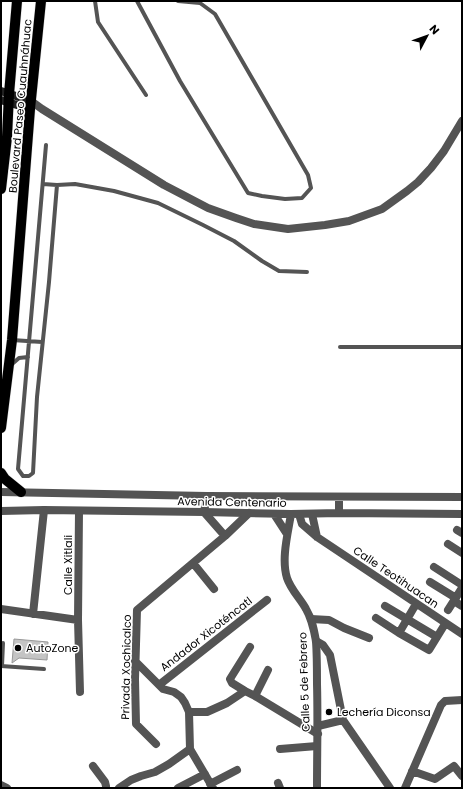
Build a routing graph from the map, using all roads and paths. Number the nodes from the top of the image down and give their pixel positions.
1 (16, 1) edge
2 (41, 1) edge
3 (94, 1) edge
4 (137, 1) edge
5 (178, 1) edge
6 (200, 2) edge
7 (146, 95) dead end
8 (4, 99) edge
9 (31, 105) junction
10 (462, 121) edge
11 (46, 145) dead end
12 (43, 184) junction
13 (57, 185) junction
14 (1, 189) edge
15 (306, 272) dead end
16 (30, 342) junction
17 (42, 342) junction
18 (8, 345) edge
19 (340, 346) dead end
20 (462, 347) edge
21 (28, 357) junction
22 (9, 366) junction
23 (1, 428) edge
24 (1, 473) edge
25 (1, 492) edge
26 (21, 492) junction
27 (206, 496) junction
28 (339, 497) junction
29 (462, 497) edge
30 (44, 510) junction
31 (1, 511) edge
32 (79, 511) junction
33 (204, 512) junction
34 (249, 513) junction
35 (339, 513) junction
36 (274, 514) junction
37 (295, 514) junction
38 (312, 514) junction
39 (462, 514) edge
40 (287, 534) junction
41 (225, 536) junction
42 (317, 537) junction
43 (448, 544) dead end
44 (462, 553) edge
45 (193, 563) junction
46 (434, 567) dead end
47 (430, 582) dead end
48 (462, 585) edge
49 (214, 589) dead end
50 (462, 589) edge
51 (267, 600) dead end
52 (455, 600) junction
53 (416, 604) junction
54 (385, 606) dead end
55 (462, 606) edge
56 (1, 609) edge
57 (448, 610) dead end
58 (33, 614) junction
59 (376, 618) dead end
60 (311, 619) junction
61 (407, 619) junction
62 (78, 620) junction
63 (445, 624) junction
64 (399, 633) junction
65 (462, 633) edge
66 (436, 637) junction
67 (369, 638) dead end
68 (316, 641) junction
69 (3, 643) dead end
70 (250, 647) dead end
71 (135, 661) junction
72 (2, 666) edge
73 (44, 669) dead end
74 (268, 670) dead end
75 (159, 685) junction
76 (245, 691) junction
77 (80, 692) dead end
78 (255, 696) junction
79 (462, 700) edge
80 (189, 712) junction
81 (342, 720) junction
82 (318, 730) junction
83 (156, 744) dead end
84 (317, 746) junction
85 (190, 749) junction
86 (280, 749) dead end
87 (93, 766) dead end
88 (237, 770) dead end
89 (412, 771) junction
90 (205, 774) junction
91 (462, 776) edge
92 (1, 785) edge
93 (212, 786) edge
94 (104, 787) edge
95 (7, 788) edge
96 (119, 788) edge
97 (178, 788) edge
98 (317, 788) edge
99 (390, 788) edge
100 (405, 788) edge

1 - 8 main road, Boulevard Paseo Cuauhnáhuac
2 - 9 main road, Boulevard Paseo Cuauhnáhuac
3 - 7 lane
4 - 6 lane
5 - 6 lane
8 - 9 main road
8 - 14 main road, Boulevard Paseo Cuauhnáhuac
9 - 10 street
9 - 18 main road, Boulevard Paseo Cuauhnáhuac
11 - 12 lane
12 - 13 lane
12 - 16 lane
13 - 15 lane
13 - 17 lane
16 - 17 lane
16 - 18 lane
16 - 21 lane
17 - 21 lane
18 - 22 main road, Boulevard Paseo Cuauhnáhuac
19 - 20 lane
21 - 22 lane
22 - 23 main road, Boulevard Paseo Cuauhnáhuac
24 - 26 main road
25 - 26 street, Avenida Centenario
26 - 27 street, Avenida Centenario
27 - 28 street, Avenida Centenario
27 - 33 street
28 - 29 street, Avenida Centenario
28 - 35 street
30 - 31 street, Avenida Centenario
30 - 32 street, Avenida Centenario
30 - 58 street
32 - 33 street, Avenida Centenario
32 - 62 street, Calle Xitlali
33 - 34 street, Avenida Centenario
33 - 41 street
34 - 36 street, Avenida Centenario
34 - 41 street, Privada Xochicalco
35 - 38 street, Avenida Centenario
35 - 39 street, Avenida Centenario
36 - 37 street, Avenida Centenario
36 - 40 street
37 - 38 street, Avenida Centenario
37 - 40 street, Calle 5 de Febrero
37 - 42 street, Calle Teotihuacan
38 - 42 street
40 - 60 street, Calle 5 de Febrero
41 - 45 street, Privada Xochicalco
42 - 53 street, Calle Teotihuacan
43 - 44 street
45 - 49 street
45 - 71 street, Privada Xochicalco
46 - 48 street
47 - 52 street
50 - 52 street
51 - 75 street, Andador Xicoténcatl
52 - 55 street
52 - 57 street
53 - 61 street
53 - 63 street, Calle Teotihuacan
54 - 61 street
56 - 58 street
58 - 62 street
59 - 64 street
60 - 67 street
60 - 68 street, Calle 5 de Febrero
61 - 64 street
61 - 66 street
62 - 77 street, Calle Xitlali
63 - 65 street, Calle Teotihuacan
63 - 66 street
64 - 66 street
68 - 81 street
68 - 82 street, Calle 5 de Febrero
69 - 72 lane
70 - 76 street
71 - 75 street
71 - 83 street, Privada Xochicalco
72 - 73 lane
74 - 78 street
75 - 80 street
76 - 78 street
76 - 80 street
78 - 82 street
79 - 89 street
80 - 85 street
81 - 82 street
81 - 99 street
82 - 84 street, Calle 5 de Febrero
84 - 86 street
84 - 98 street, Calle 5 de Febrero
85 - 90 street
85 - 96 street
87 - 94 street
88 - 93 street
89 - 91 street
89 - 100 street
90 - 93 street
90 - 97 street
92 - 95 street

